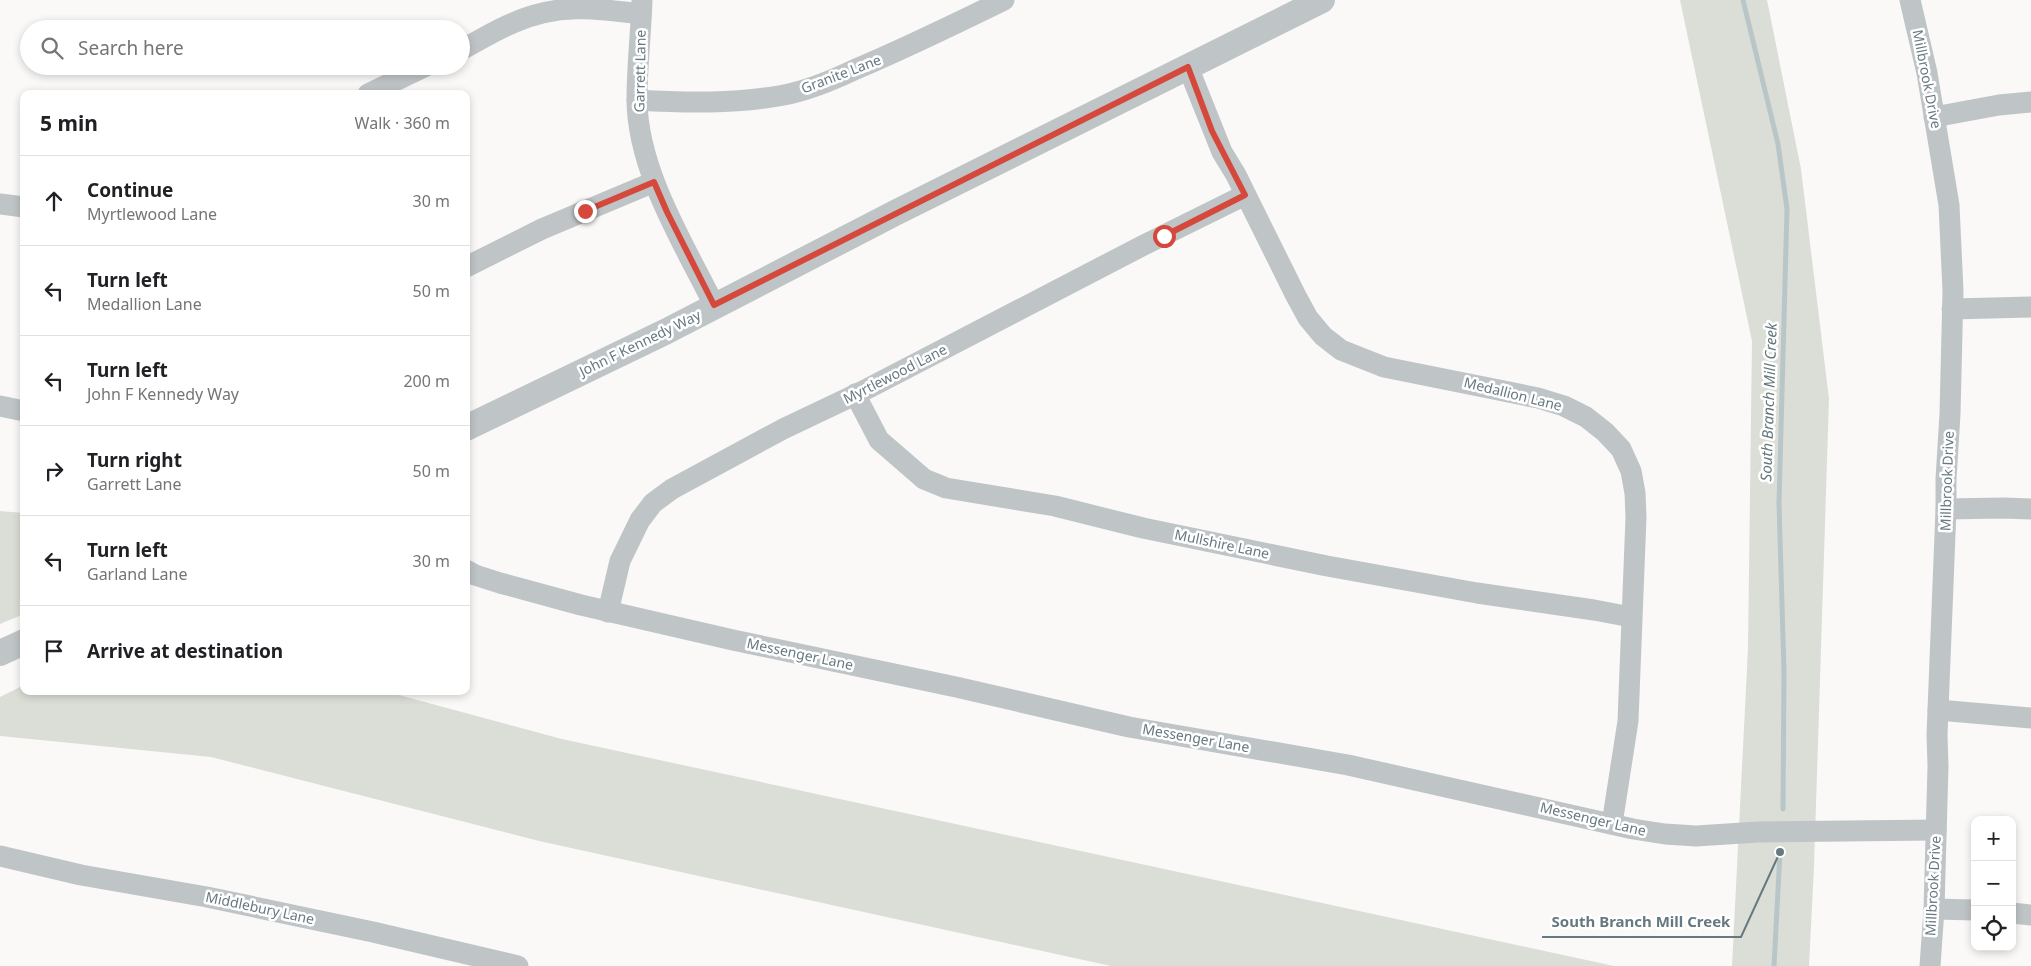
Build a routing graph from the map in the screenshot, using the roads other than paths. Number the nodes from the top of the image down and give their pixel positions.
1 (1004, 0) edge
2 (1322, 0) edge
3 (1910, 0) edge
4 (642, 7) edge
5 (470, 45) edge
6 (1188, 67) junction
7 (407, 75) edge
8 (376, 90) edge
9 (637, 100) junction
10 (2031, 102) edge
11 (1934, 117) junction
12 (654, 182) junction
13 (1245, 195) junction
14 (0, 204) edge
15 (20, 206) edge
16 (470, 265) edge
17 (714, 305) junction
18 (2031, 308) edge
19 (1952, 310) junction
20 (855, 394) junction
21 (0, 406) edge
22 (20, 410) edge
23 (470, 426) edge
24 (1946, 509) junction
25 (2031, 509) edge
26 (470, 572) edge
27 (608, 612) junction
28 (1631, 617) junction
29 (20, 644) edge
30 (0, 653) edge
31 (1938, 710) junction
32 (2031, 718) edge
33 (1612, 824) junction
34 (1936, 830) junction
35 (0, 856) edge
36 (1934, 909) junction
37 (1971, 910) edge
38 (2016, 913) edge
39 (2031, 915) edge
40 (518, 966) edge
41 (1930, 966) edge

1 - 9 street, Granite Lane
2 - 6 street, John F Kennedy Way
3 - 11 street, Millbrook Drive
4 - 5 street
4 - 9 street, Garrett Lane
6 - 13 street, Medallion Lane
6 - 17 street, John F Kennedy Way
7 - 8 street
9 - 12 street, Garrett Lane
10 - 11 street
11 - 19 street, Millbrook Drive
12 - 16 street
12 - 17 street, Garrett Lane
13 - 20 street, Myrtlewood Lane
13 - 28 street, Medallion Lane
14 - 15 street
17 - 23 street, John F Kennedy Way
18 - 19 street
19 - 24 street, Millbrook Drive
20 - 27 street, Myrtlewood Lane
20 - 28 street, Mullshire Lane
21 - 22 street
24 - 25 street
24 - 31 street, Millbrook Drive
26 - 27 street, Messenger Lane
27 - 33 street, Messenger Lane
28 - 33 street, Medallion Lane
29 - 30 street
31 - 32 street
31 - 34 street, Millbrook Drive
33 - 34 street, Messenger Lane
34 - 36 street, Millbrook Drive
35 - 40 street, Middlebury Lane
36 - 37 street
36 - 41 street, Millbrook Drive
38 - 39 street

